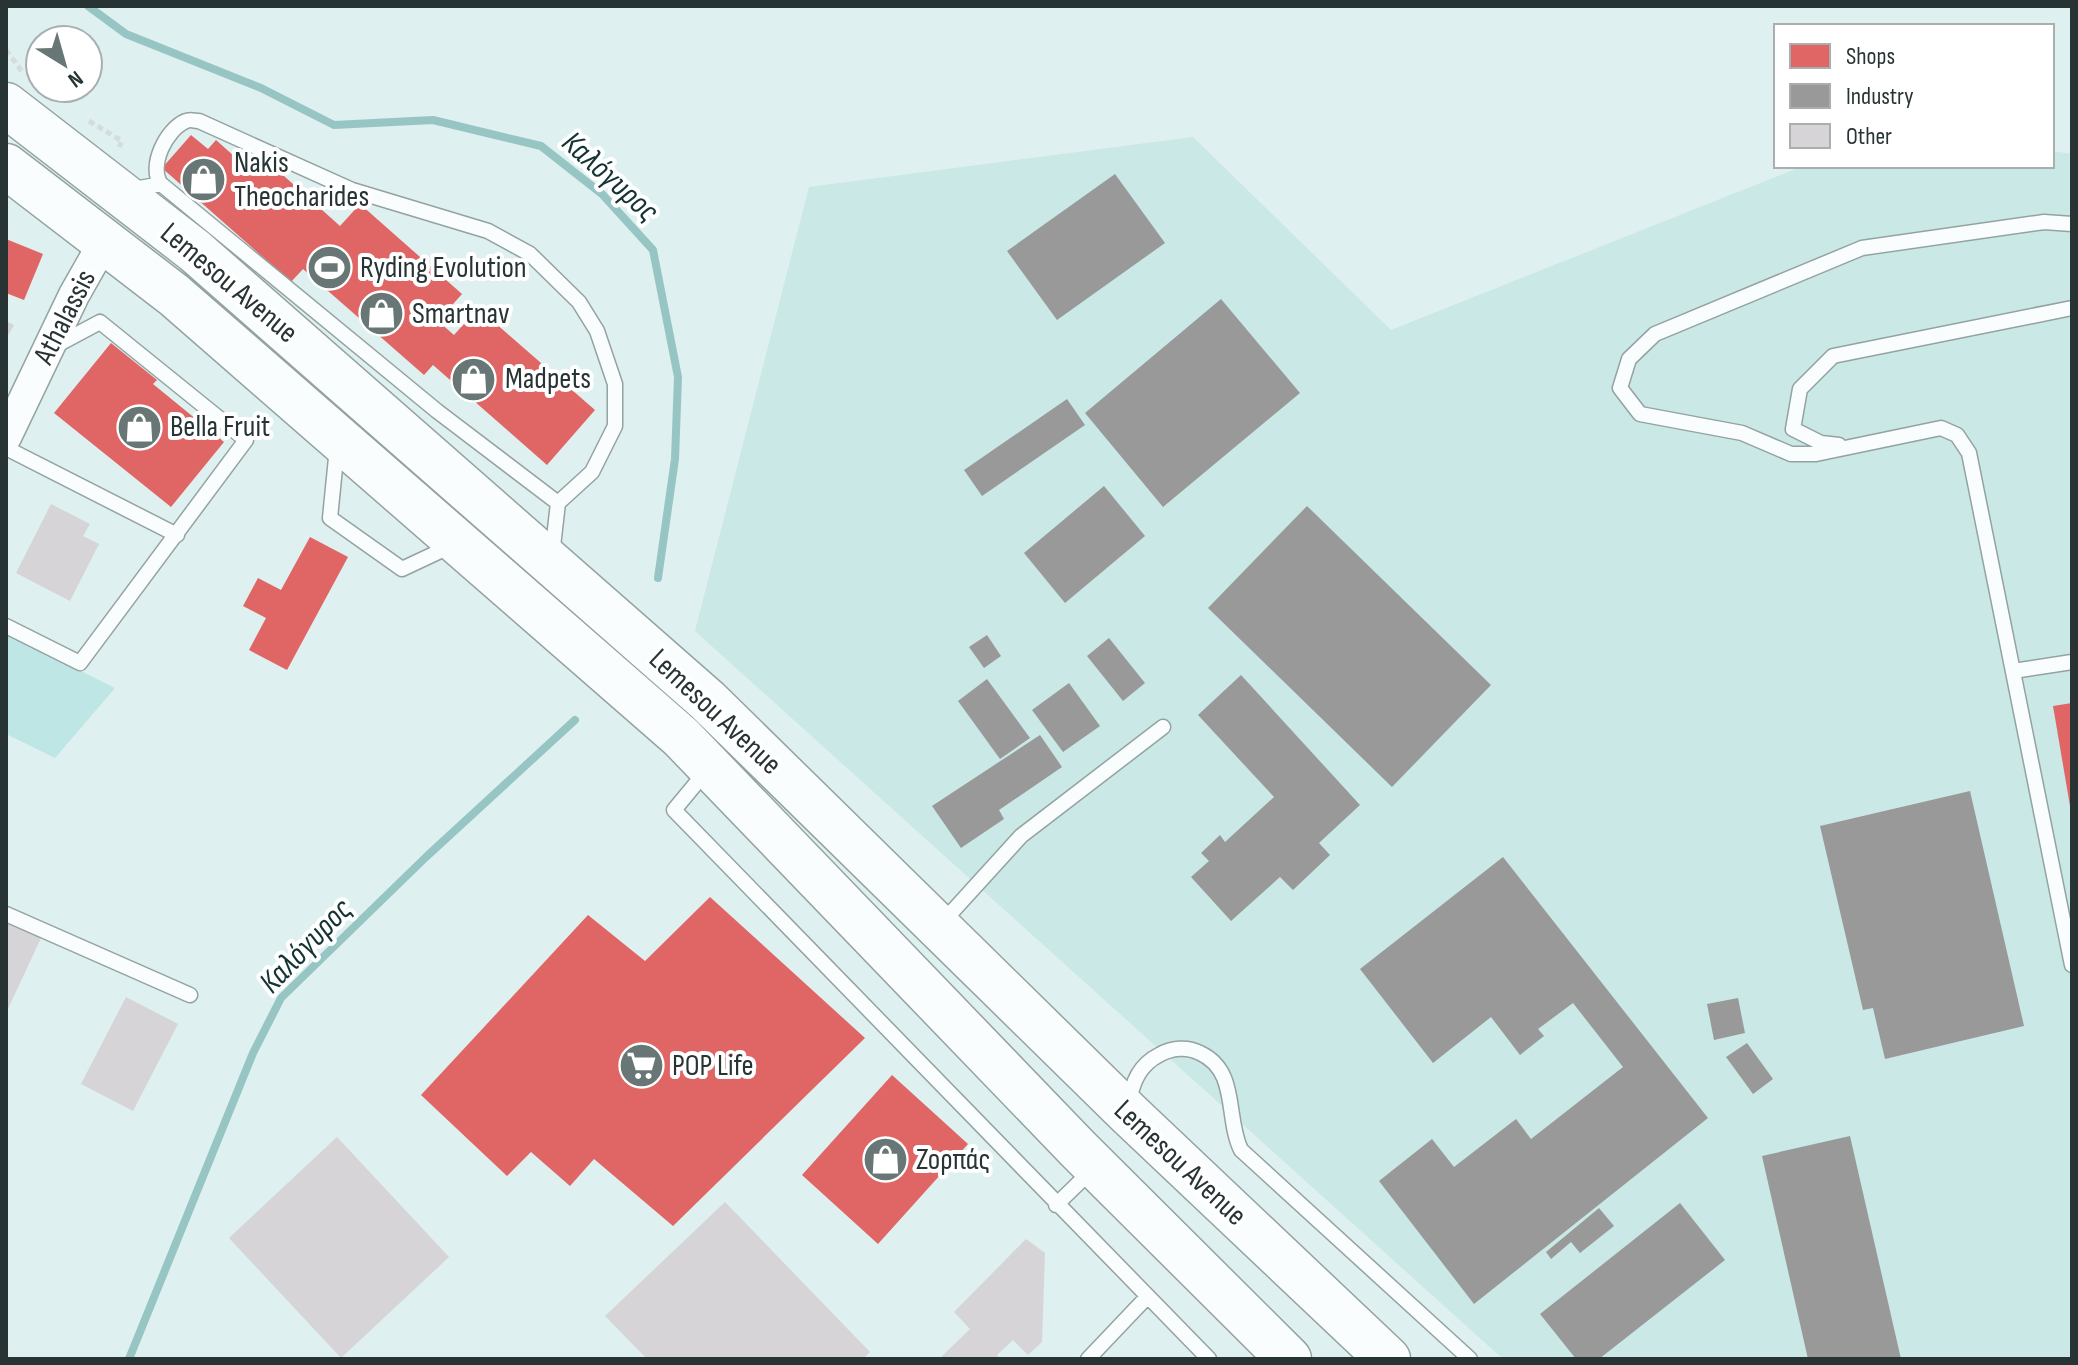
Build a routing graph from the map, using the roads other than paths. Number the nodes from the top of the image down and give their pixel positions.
1 (6, 105) edge
2 (6, 166) edge
3 (161, 184) junction
4 (116, 191) junction
5 (2072, 224) edge
6 (104, 242) junction
7 (2072, 308) edge
8 (47, 350) junction
9 (337, 434) junction
10 (6, 437) edge
11 (1852, 446) junction
12 (6, 448) edge
13 (558, 503) junction
14 (177, 535) junction
15 (461, 541) junction
16 (551, 563) junction
17 (6, 626) edge
18 (2072, 662) edge
19 (2013, 671) junction
20 (1163, 727) dead end
21 (710, 767) junction
22 (6, 914) edge
23 (938, 928) junction
24 (2072, 965) edge
25 (190, 995) dead end
26 (1128, 1113) junction
27 (1095, 1167) junction
28 (1056, 1205) junction
29 (1146, 1298) junction
30 (1088, 1359) edge
31 (1209, 1359) edge
32 (1289, 1359) edge
33 (1388, 1359) edge
34 (1470, 1359) edge

1 - 4 main road, Lemesou Avenue
2 - 6 main road, Lemesou Avenue
3 - 4 lane
3 - 13 lane
3 - 13 lane
4 - 16 main road, Lemesou Avenue
5 - 11 lane
6 - 8 street, Athalassis
6 - 9 main road, Lemesou Avenue
7 - 11 lane
8 - 10 street, Athalassis
8 - 14 lane
9 - 15 main road, Lemesou Avenue
9 - 15 lane
11 - 19 lane
12 - 14 lane
13 - 16 lane
14 - 17 lane
15 - 21 main road, Lemesou Avenue
16 - 23 main road, Lemesou Avenue
18 - 19 lane
19 - 24 lane
20 - 23 lane
21 - 27 main road, Lemesou Avenue
21 - 28 lane
22 - 25 lane
23 - 26 main road, Lemesou Avenue
26 - 33 main road, Lemesou Avenue
26 - 34 lane
27 - 28 lane
27 - 32 main road, Lemesou Avenue
28 - 29 lane
29 - 30 lane
29 - 31 lane

